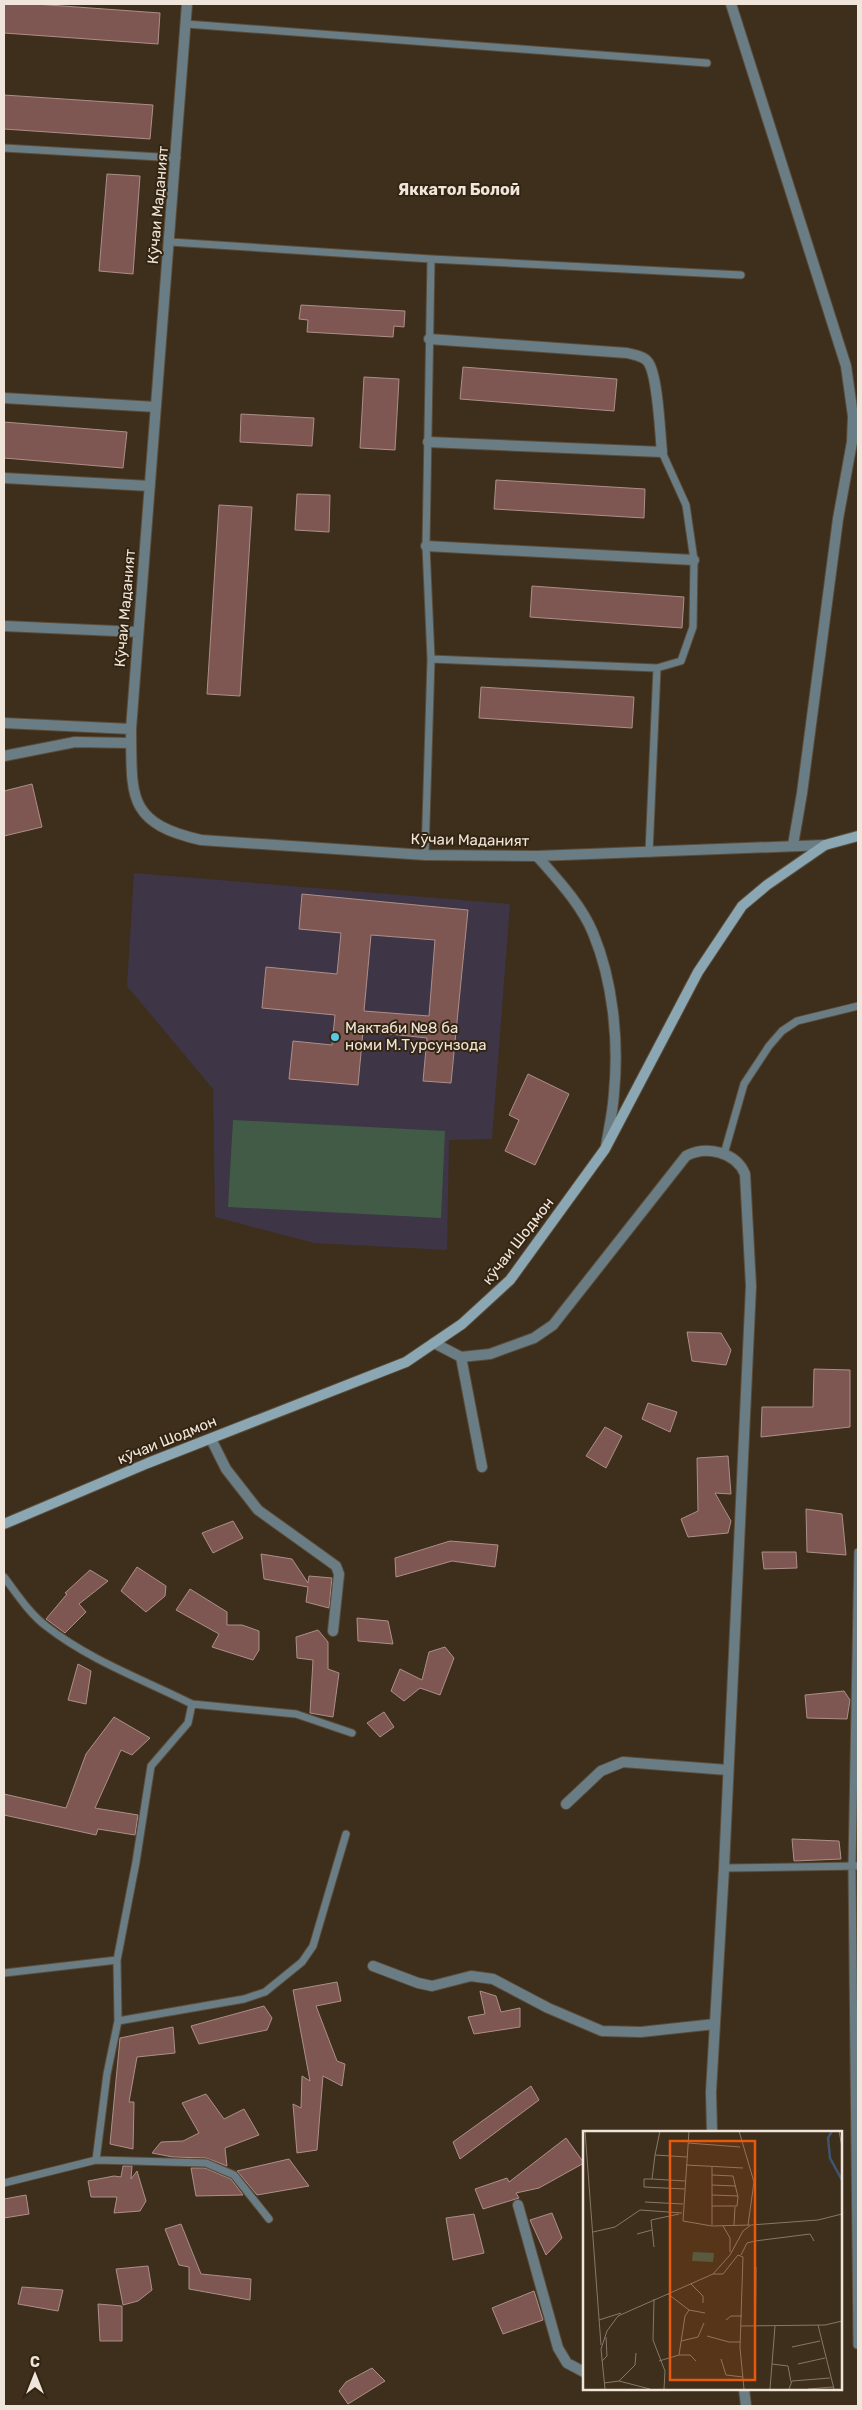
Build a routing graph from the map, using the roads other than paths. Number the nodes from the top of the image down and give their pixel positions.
1 (188, 4) edge
2 (731, 4) edge
3 (186, 24) junction
4 (707, 62) dead end
5 (4, 148) edge
6 (177, 158) junction
7 (170, 242) junction
8 (432, 259) junction
9 (742, 275) dead end
10 (429, 339) junction
11 (4, 398) edge
12 (156, 407) junction
13 (428, 442) junction
14 (662, 452) junction
15 (4, 478) edge
16 (150, 486) junction
17 (426, 546) junction
18 (694, 560) junction
19 (4, 626) edge
20 (138, 632) junction
21 (431, 660) junction
22 (657, 668) junction
23 (4, 723) edge
24 (131, 729) junction
25 (131, 743) junction
26 (4, 756) edge
27 (858, 836) edge
28 (793, 845) junction
29 (825, 845) junction
30 (649, 853) junction
31 (425, 855) junction
32 (537, 856) junction
33 (858, 1006) edge
34 (605, 1149) junction
35 (724, 1154) junction
36 (434, 1343) junction
37 (461, 1357) junction
38 (211, 1439) junction
39 (482, 1467) dead end
40 (4, 1524) edge
41 (858, 1552) edge
42 (4, 1577) edge
43 (333, 1631) dead end
44 (192, 1704) junction
45 (352, 1733) dead end
46 (728, 1770) junction
47 (566, 1804) dead end
48 (346, 1834) dead end
49 (855, 1866) edge
50 (724, 1868) junction
51 (117, 1960) junction
52 (372, 1966) dead end
53 (4, 1973) edge
54 (118, 2021) junction
55 (715, 2024) junction
56 (712, 2131) edge
57 (96, 2160) junction
58 (4, 2183) edge
59 (518, 2205) dead end
60 (270, 2219) dead end
61 (857, 2345) dead end
62 (583, 2371) edge
63 (744, 2390) edge
64 (746, 2406) edge

1 - 3 street, Кӯчаи Маданият
2 - 28 street
3 - 4 lane
3 - 6 street, Кӯчаи Маданият
5 - 6 lane
6 - 7 street, Кӯчаи Маданият
7 - 8 lane
7 - 12 street, Кӯчаи Маданият
8 - 9 lane
8 - 10 lane
10 - 13 lane
10 - 14 street
11 - 12 street
12 - 16 street, Кӯчаи Маданият
13 - 14 street
13 - 17 lane
14 - 18 lane
15 - 16 street
16 - 20 street, Кӯчаи Маданият
17 - 18 street
17 - 21 lane
18 - 22 lane
19 - 20 street
20 - 24 street, Кӯчаи Маданият
21 - 22 lane
21 - 31 lane
22 - 30 lane
23 - 24 street
24 - 25 street, Кӯчаи Маданият
25 - 26 street
25 - 31 street, Кӯчаи Маданият
27 - 29 main road, кӯчаи Шодмон
28 - 29 street, Кӯчаи Маданият
28 - 30 street, Кӯчаи Маданият
29 - 34 main road, кӯчаи Шодмон
30 - 32 street, Кӯчаи Маданият
31 - 32 street, Кӯчаи Маданият
32 - 34 street
33 - 35 lane
34 - 36 main road, кӯчаи Шодмон
35 - 37 street
35 - 46 street
36 - 37 street
36 - 38 main road, кӯчаи Шодмон
37 - 39 street
38 - 40 main road, кӯчаи Шодмон
38 - 43 street
41 - 49 lane
42 - 44 lane
44 - 45 lane
44 - 51 lane
46 - 47 street
46 - 50 street
48 - 54 lane
49 - 50 lane
49 - 61 lane
50 - 55 street
51 - 53 lane
51 - 54 lane
52 - 55 street
54 - 57 lane
55 - 56 street
57 - 58 lane
57 - 60 lane
59 - 62 street
63 - 64 street

